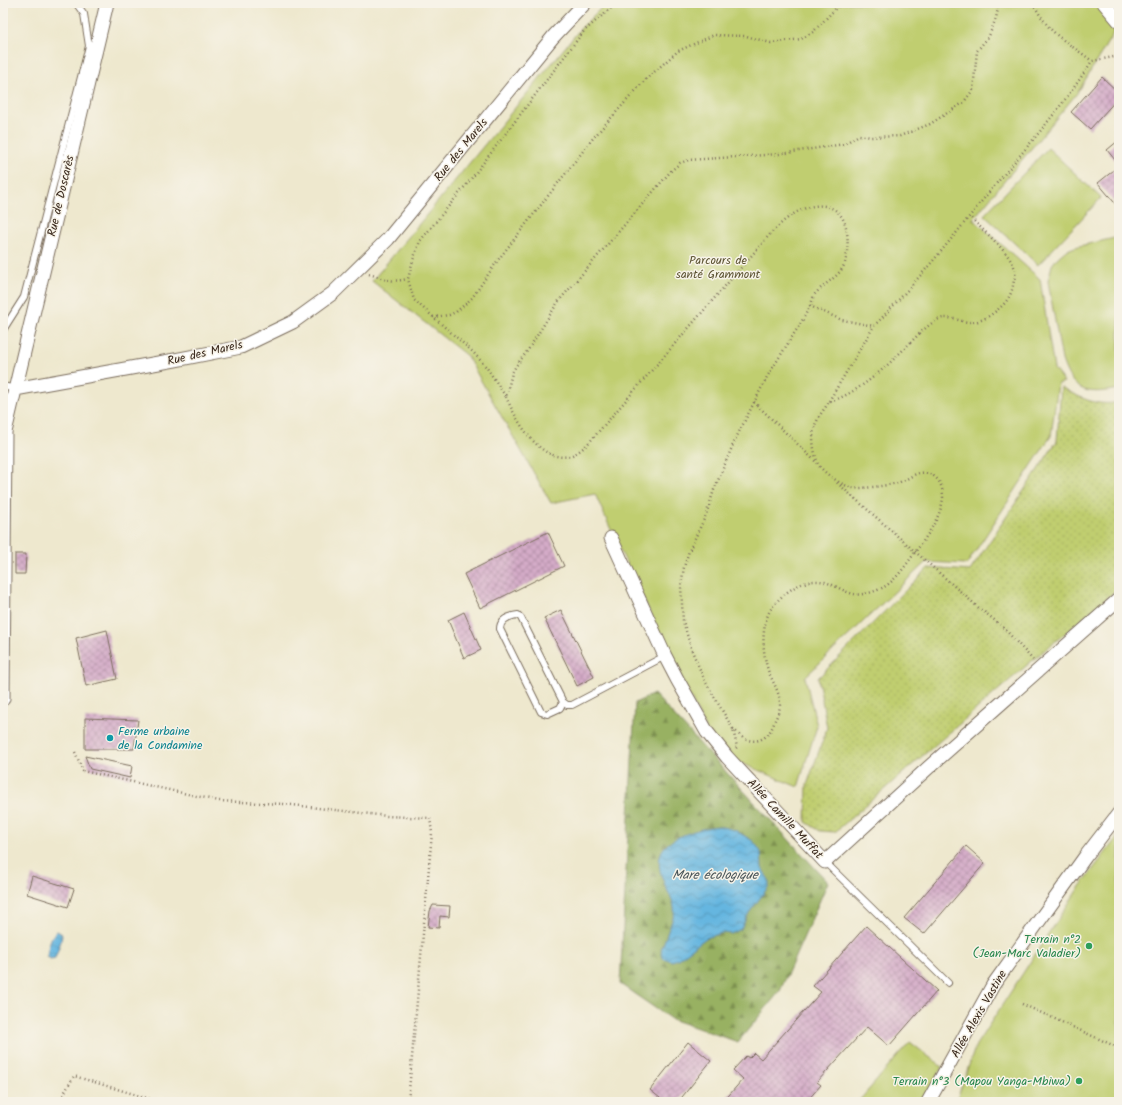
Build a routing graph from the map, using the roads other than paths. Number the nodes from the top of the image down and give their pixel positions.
1 (76, 3) edge
2 (107, 3) edge
3 (586, 3) edge
4 (1104, 3) edge
5 (1119, 21) edge
6 (3, 330) edge
7 (9, 387) edge
8 (611, 538) dead end
9 (1119, 599) edge
10 (665, 656) junction
11 (3, 699) edge
12 (564, 702) junction
13 (1119, 814) edge
14 (825, 862) junction
15 (948, 983) dead end
16 (928, 1102) edge

1 - 6 lane
2 - 7 street, Rue de Doscarès
3 - 7 street, Rue des Marels
4 - 5 street
7 - 11 street
8 - 10 street, Allée Camille Muffat
9 - 14 street, Allée Camille Muffat
10 - 12 lane
10 - 14 street, Allée Camille Muffat
12 - 12 lane
13 - 16 street, Allée Alexis Vastine
14 - 15 lane

